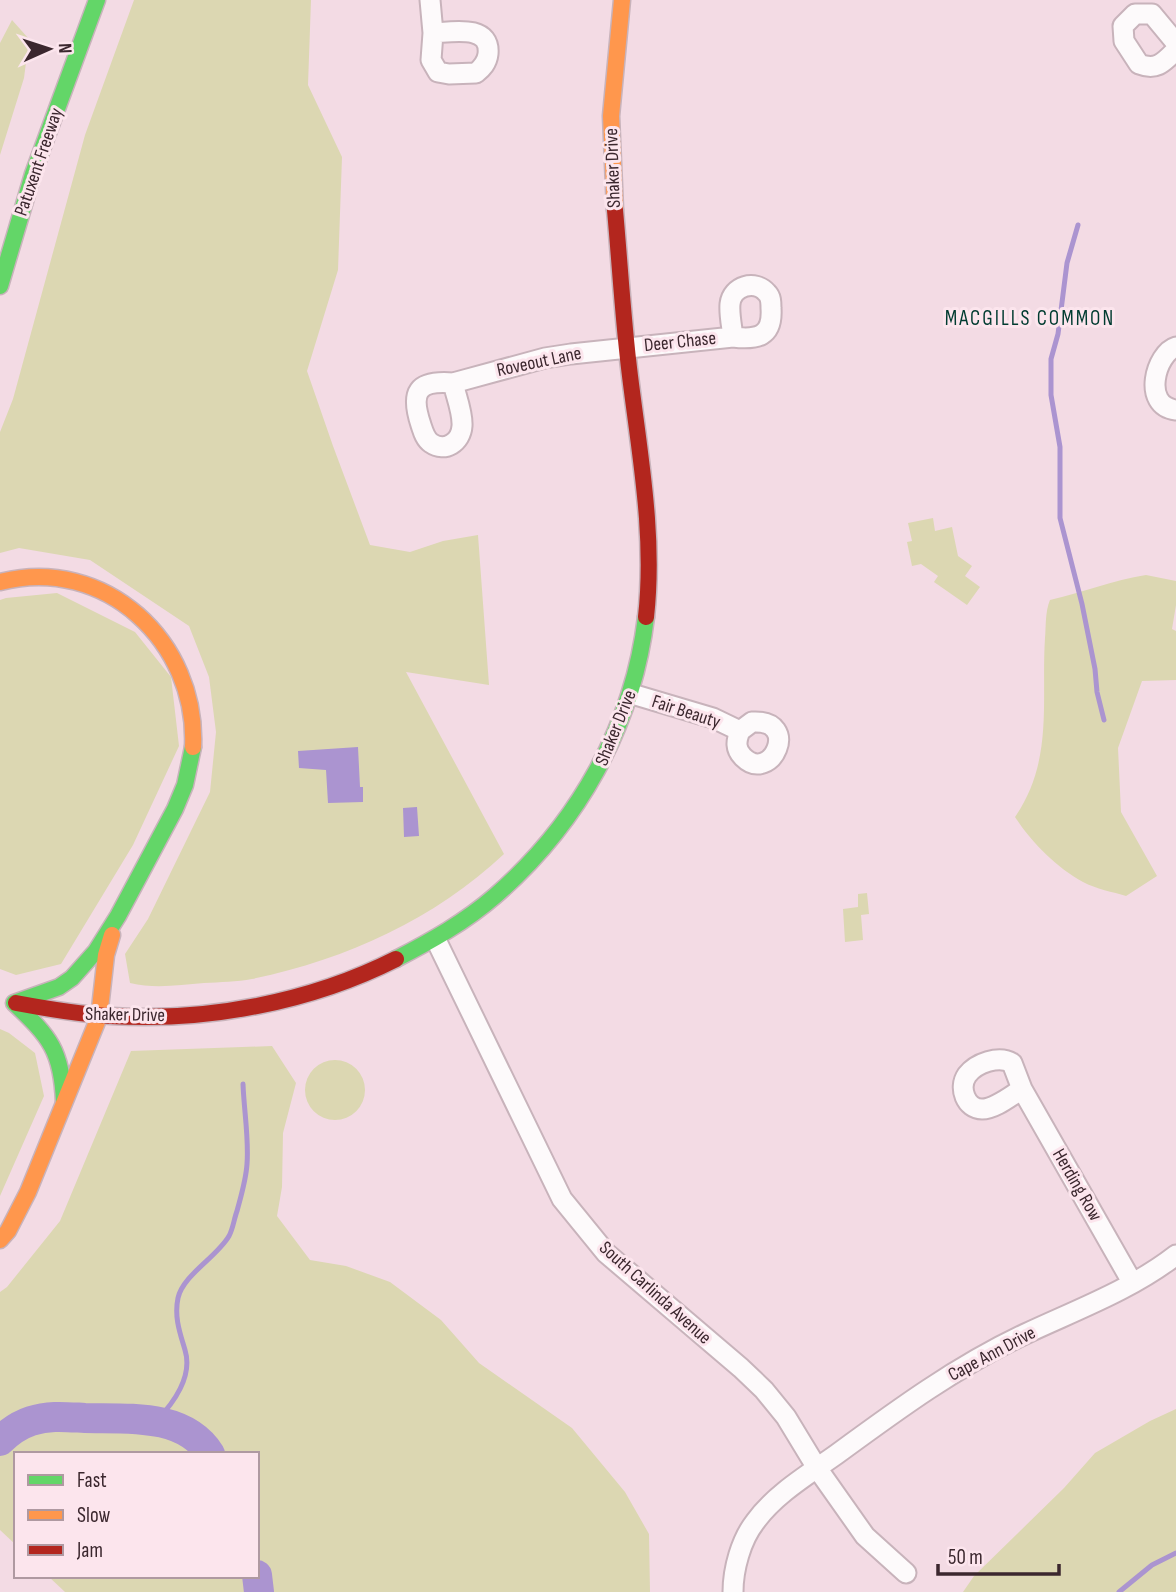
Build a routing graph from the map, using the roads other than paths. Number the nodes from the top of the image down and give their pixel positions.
1 (97, 0) edge
2 (430, 0) edge
3 (622, 0) edge
4 (433, 33) dead end
5 (1176, 43) edge
6 (1176, 50) edge
7 (0, 286) edge
8 (733, 337) dead end
9 (627, 347) junction
10 (1176, 347) edge
11 (453, 383) dead end
12 (1176, 410) edge
13 (0, 582) edge
14 (632, 694) junction
15 (740, 731) dead end
16 (120, 912) junction
17 (436, 940) junction
18 (7, 1001) edge
19 (99, 1017) junction
20 (1022, 1089) dead end
21 (64, 1102) junction
22 (0, 1240) edge
23 (1176, 1255) edge
24 (1132, 1282) junction
25 (817, 1468) junction
26 (906, 1573) dead end
27 (733, 1592) edge

1 - 7 main road, Patuxent Freeway
2 - 4 street
3 - 9 main road, Shaker Drive
5 - 6 street
8 - 9 street, Deer Chase
9 - 11 street, Roveout Lane
9 - 14 main road, Shaker Drive
10 - 12 street
13 - 16 main road
14 - 15 street, Fair Beauty
14 - 17 main road, Shaker Drive
16 - 18 main road
16 - 19 main road
17 - 19 main road, Shaker Drive
17 - 25 street, South Carlinda Avenue
18 - 19 main road, Shaker Drive
18 - 21 main road
19 - 21 main road
20 - 24 street, Herding Row
21 - 22 main road
23 - 24 street, Cape Ann Drive
24 - 25 street, Cape Ann Drive
25 - 26 street, South Carlinda Avenue
25 - 27 street, Cape Ann Drive

